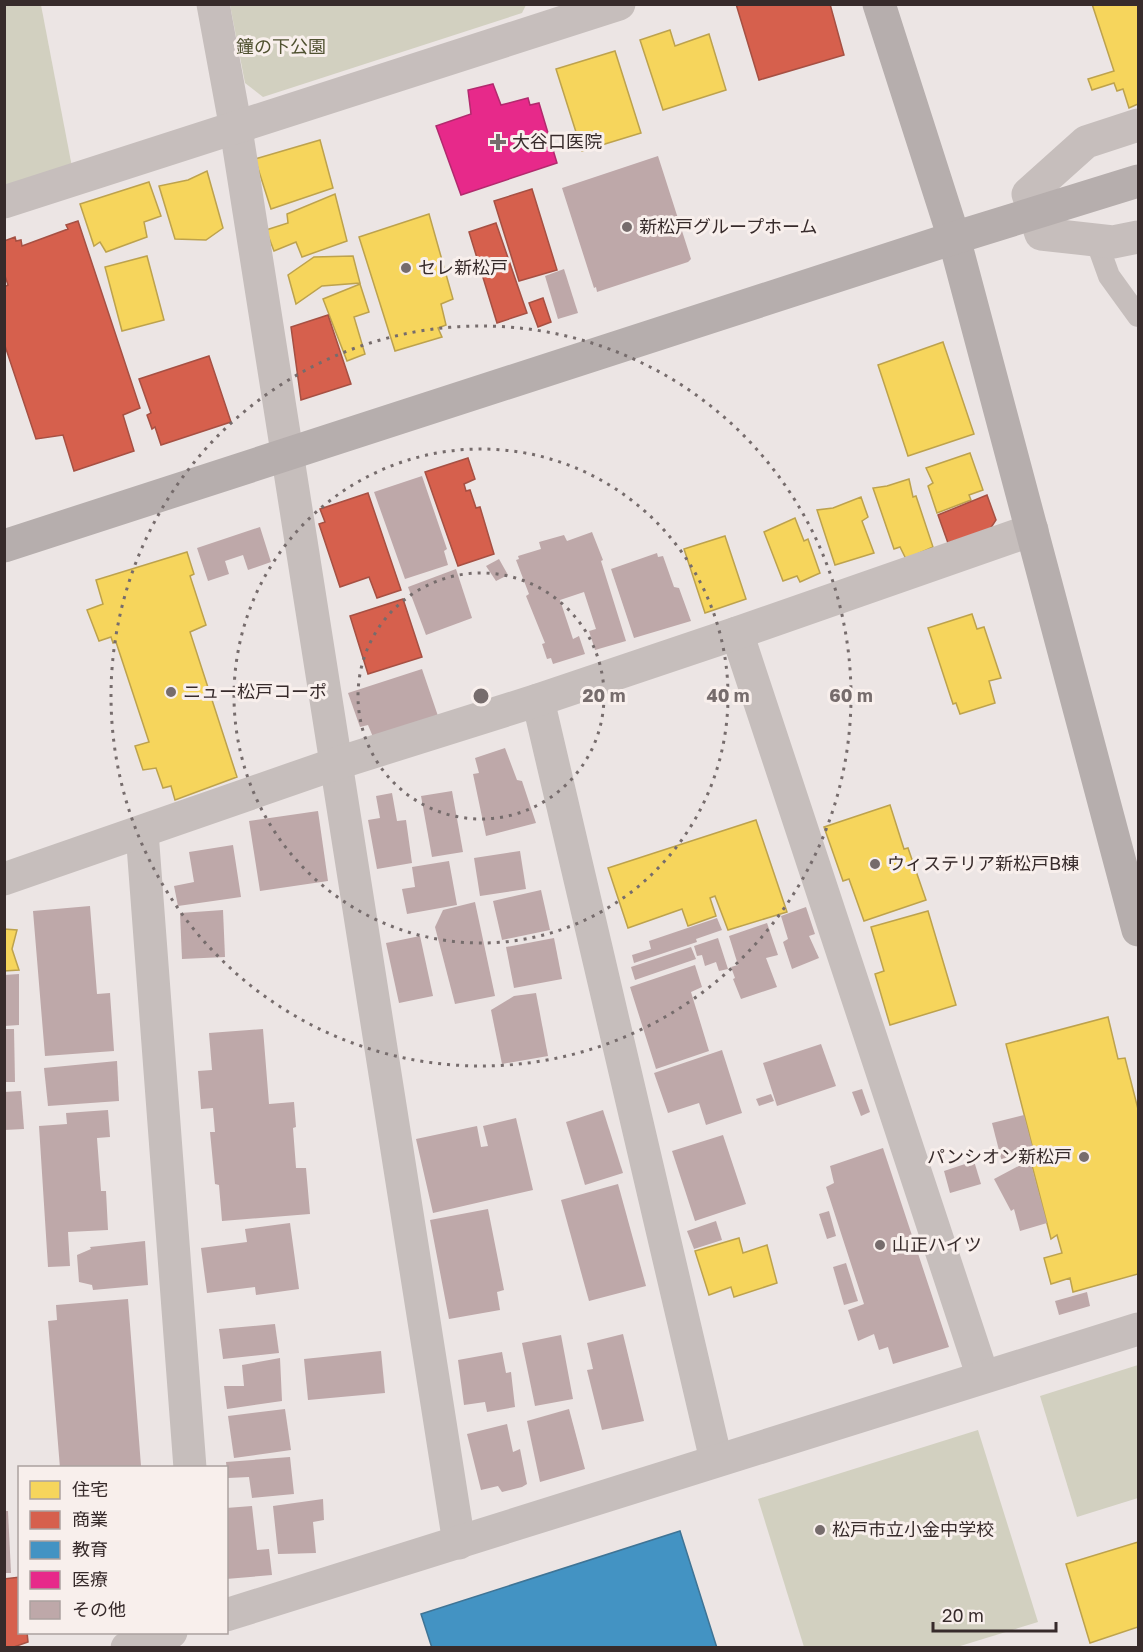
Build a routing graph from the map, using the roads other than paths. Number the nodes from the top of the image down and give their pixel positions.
1 (213, 4) edge
2 (619, 4) edge
3 (879, 4) edge
4 (564, 13) edge
5 (1138, 125) edge
6 (236, 129) junction
7 (1138, 181) edge
8 (4, 202) edge
9 (1034, 213) junction
10 (1138, 237) edge
11 (954, 238) junction
12 (1096, 240) junction
13 (1138, 316) edge
14 (287, 456) junction
15 (1032, 530) junction
16 (4, 546) edge
17 (737, 633) junction
18 (538, 700) junction
19 (335, 764) junction
20 (142, 832) junction
21 (4, 879) edge
22 (1138, 930) edge
23 (1138, 1329) edge
24 (982, 1377) junction
25 (717, 1460) junction
26 (190, 1466) edge
27 (459, 1543) junction
28 (228, 1614) edge
29 (165, 1634) edge
30 (127, 1647) edge

1 - 6 street
2 - 4 street
3 - 11 street
4 - 6 street
5 - 9 street
6 - 8 street
6 - 14 street
7 - 9 street
9 - 11 street
9 - 12 street
10 - 12 street
11 - 14 street
11 - 15 street
12 - 13 lane
14 - 16 street
14 - 19 street
15 - 17 street
15 - 22 street
17 - 18 street
17 - 24 street
18 - 19 street
18 - 25 street
19 - 20 street
19 - 27 street
20 - 21 street
20 - 26 street
23 - 24 street
24 - 25 street
25 - 27 street
27 - 28 street
29 - 30 street

